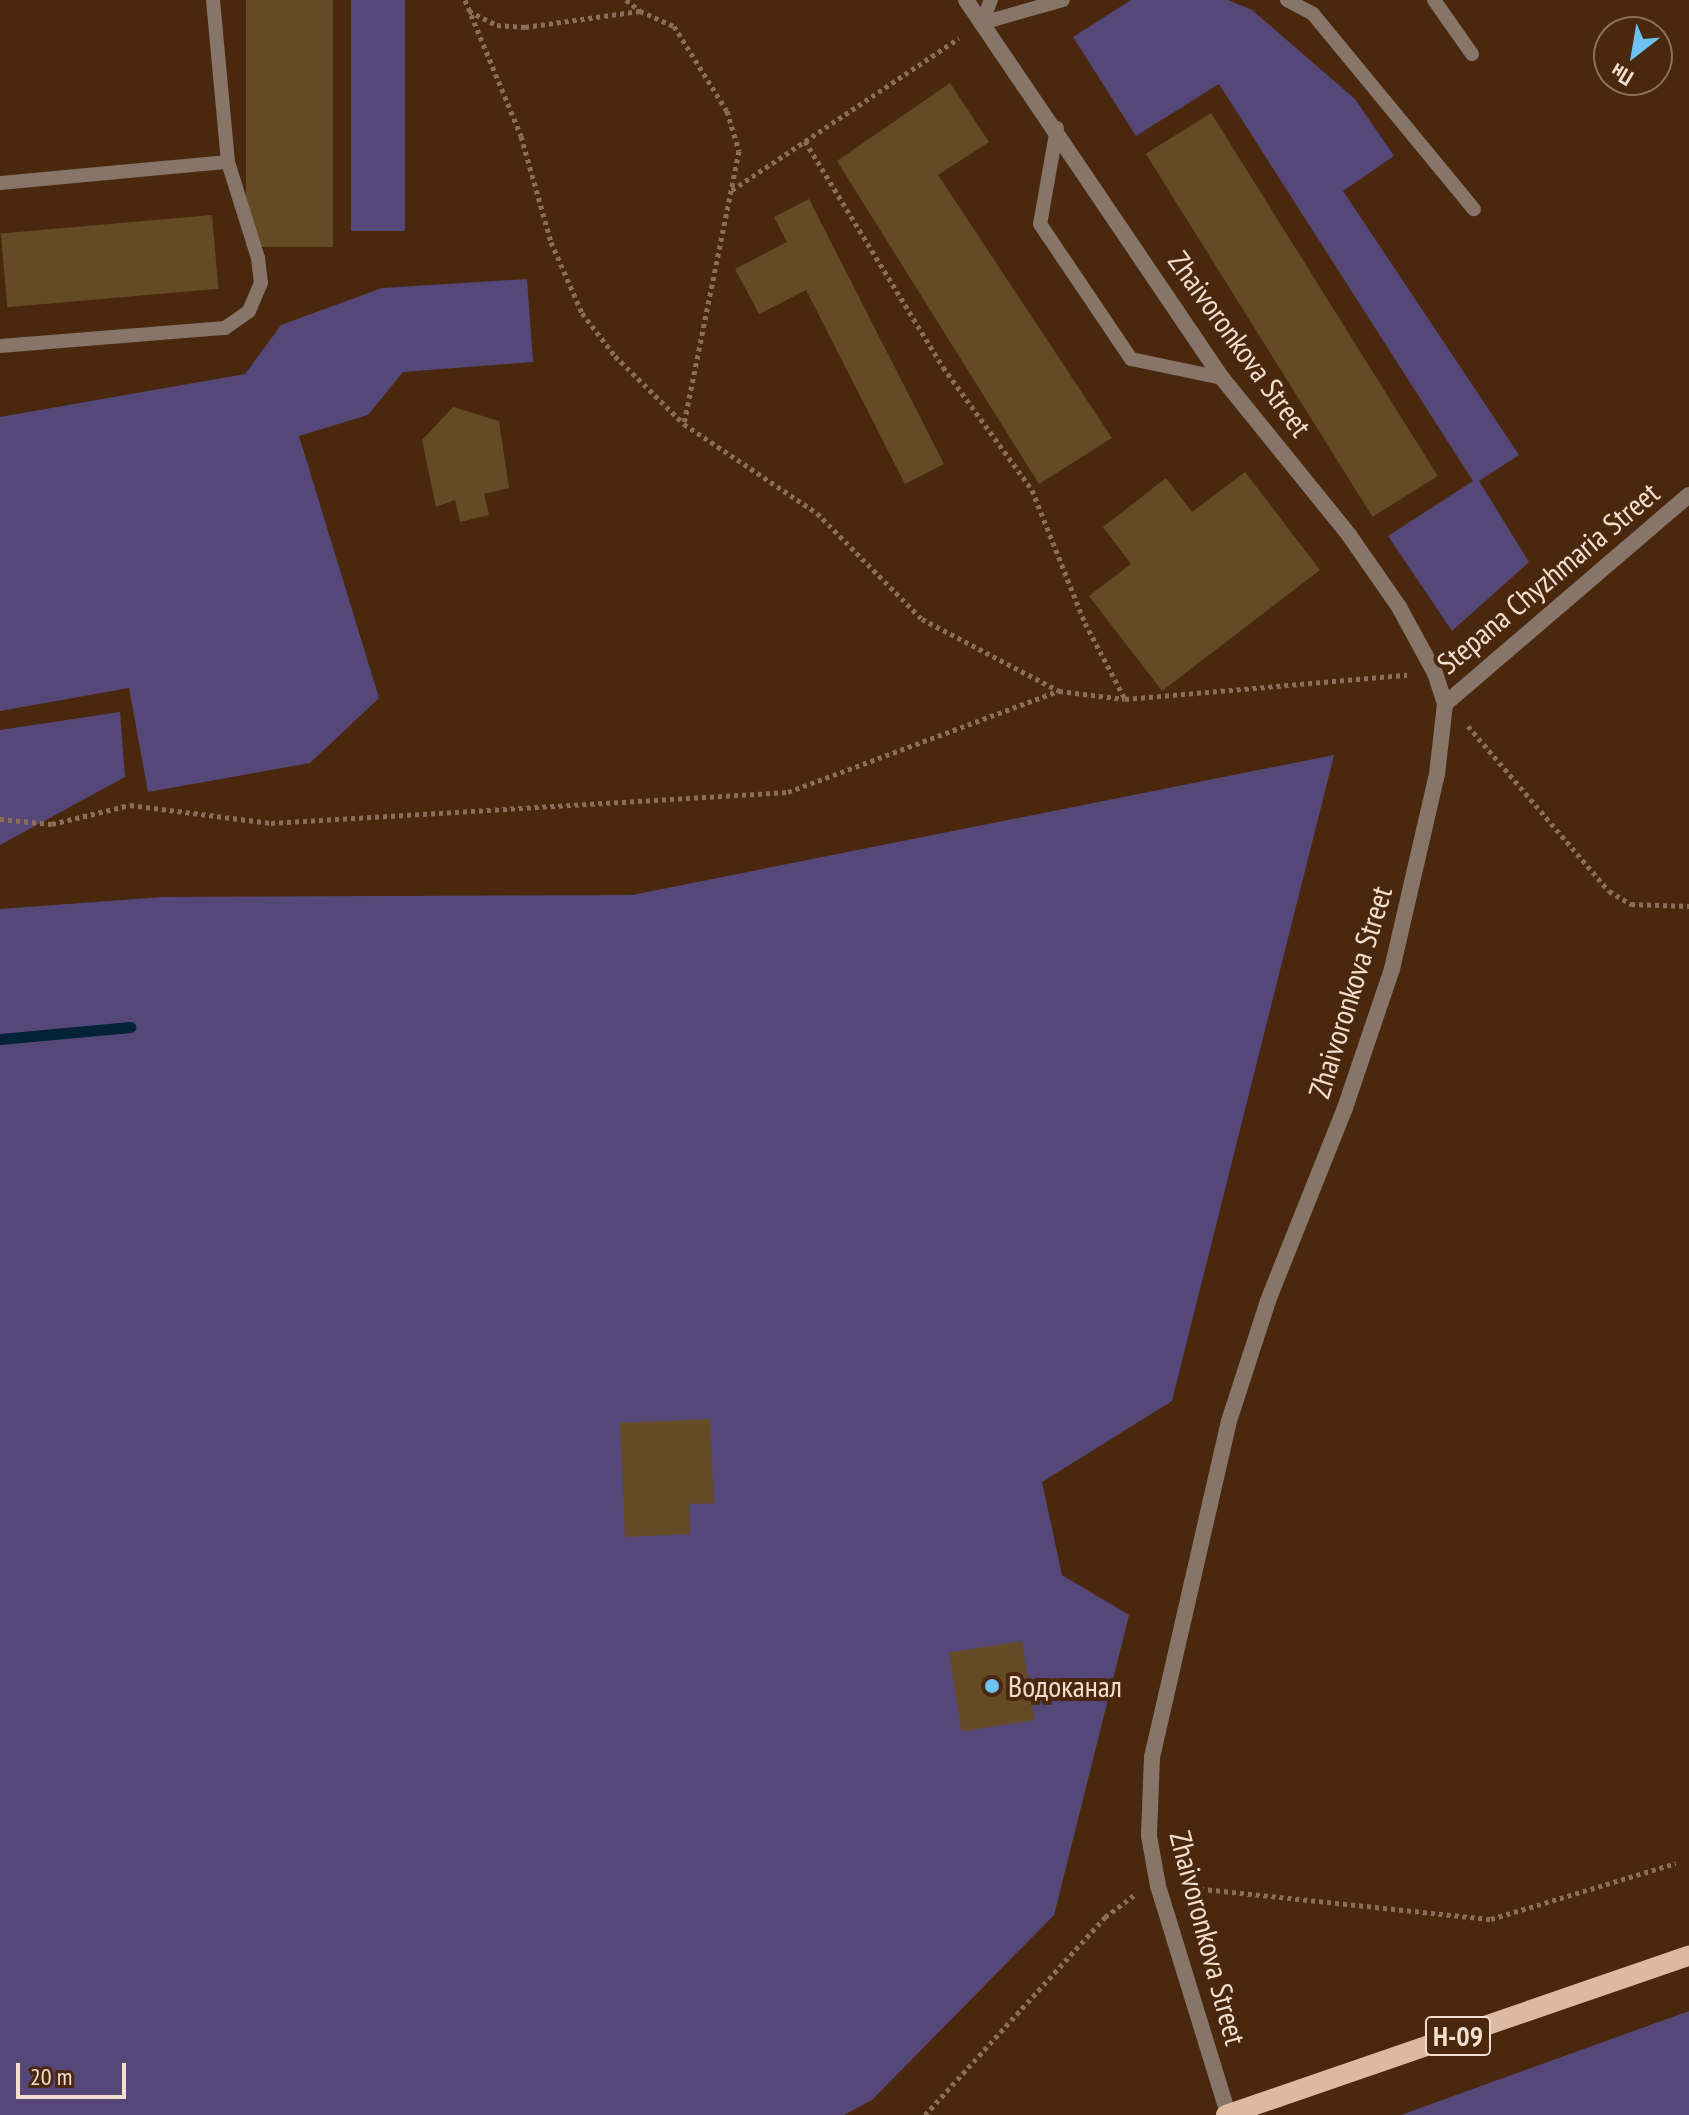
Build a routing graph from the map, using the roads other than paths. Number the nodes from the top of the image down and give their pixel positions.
1 (213, 0) edge
2 (966, 0) edge
3 (991, 0) edge
4 (1063, 0) edge
5 (1287, 0) edge
6 (1434, 0) edge
7 (982, 23) junction
8 (1472, 54) dead end
9 (1057, 127) junction
10 (228, 162) junction
11 (0, 183) edge
12 (1474, 209) dead end
13 (0, 346) edge
14 (1222, 378) junction
15 (1689, 495) edge
16 (1445, 704) junction
17 (1689, 1956) edge
18 (1227, 2115) edge

1 - 10 lane
2 - 7 street, Zhaivoronkova Street
3 - 7 lane
4 - 7 lane
5 - 12 lane
6 - 8 lane
7 - 9 street, Zhaivoronkova Street
9 - 14 street, Zhaivoronkova Street
9 - 14 lane
10 - 11 lane
10 - 13 lane
14 - 16 street, Zhaivoronkova Street
15 - 16 street, Stepana Chyzhmaria Street
16 - 18 street, Zhaivoronkova Street
17 - 18 main road, Н-09

